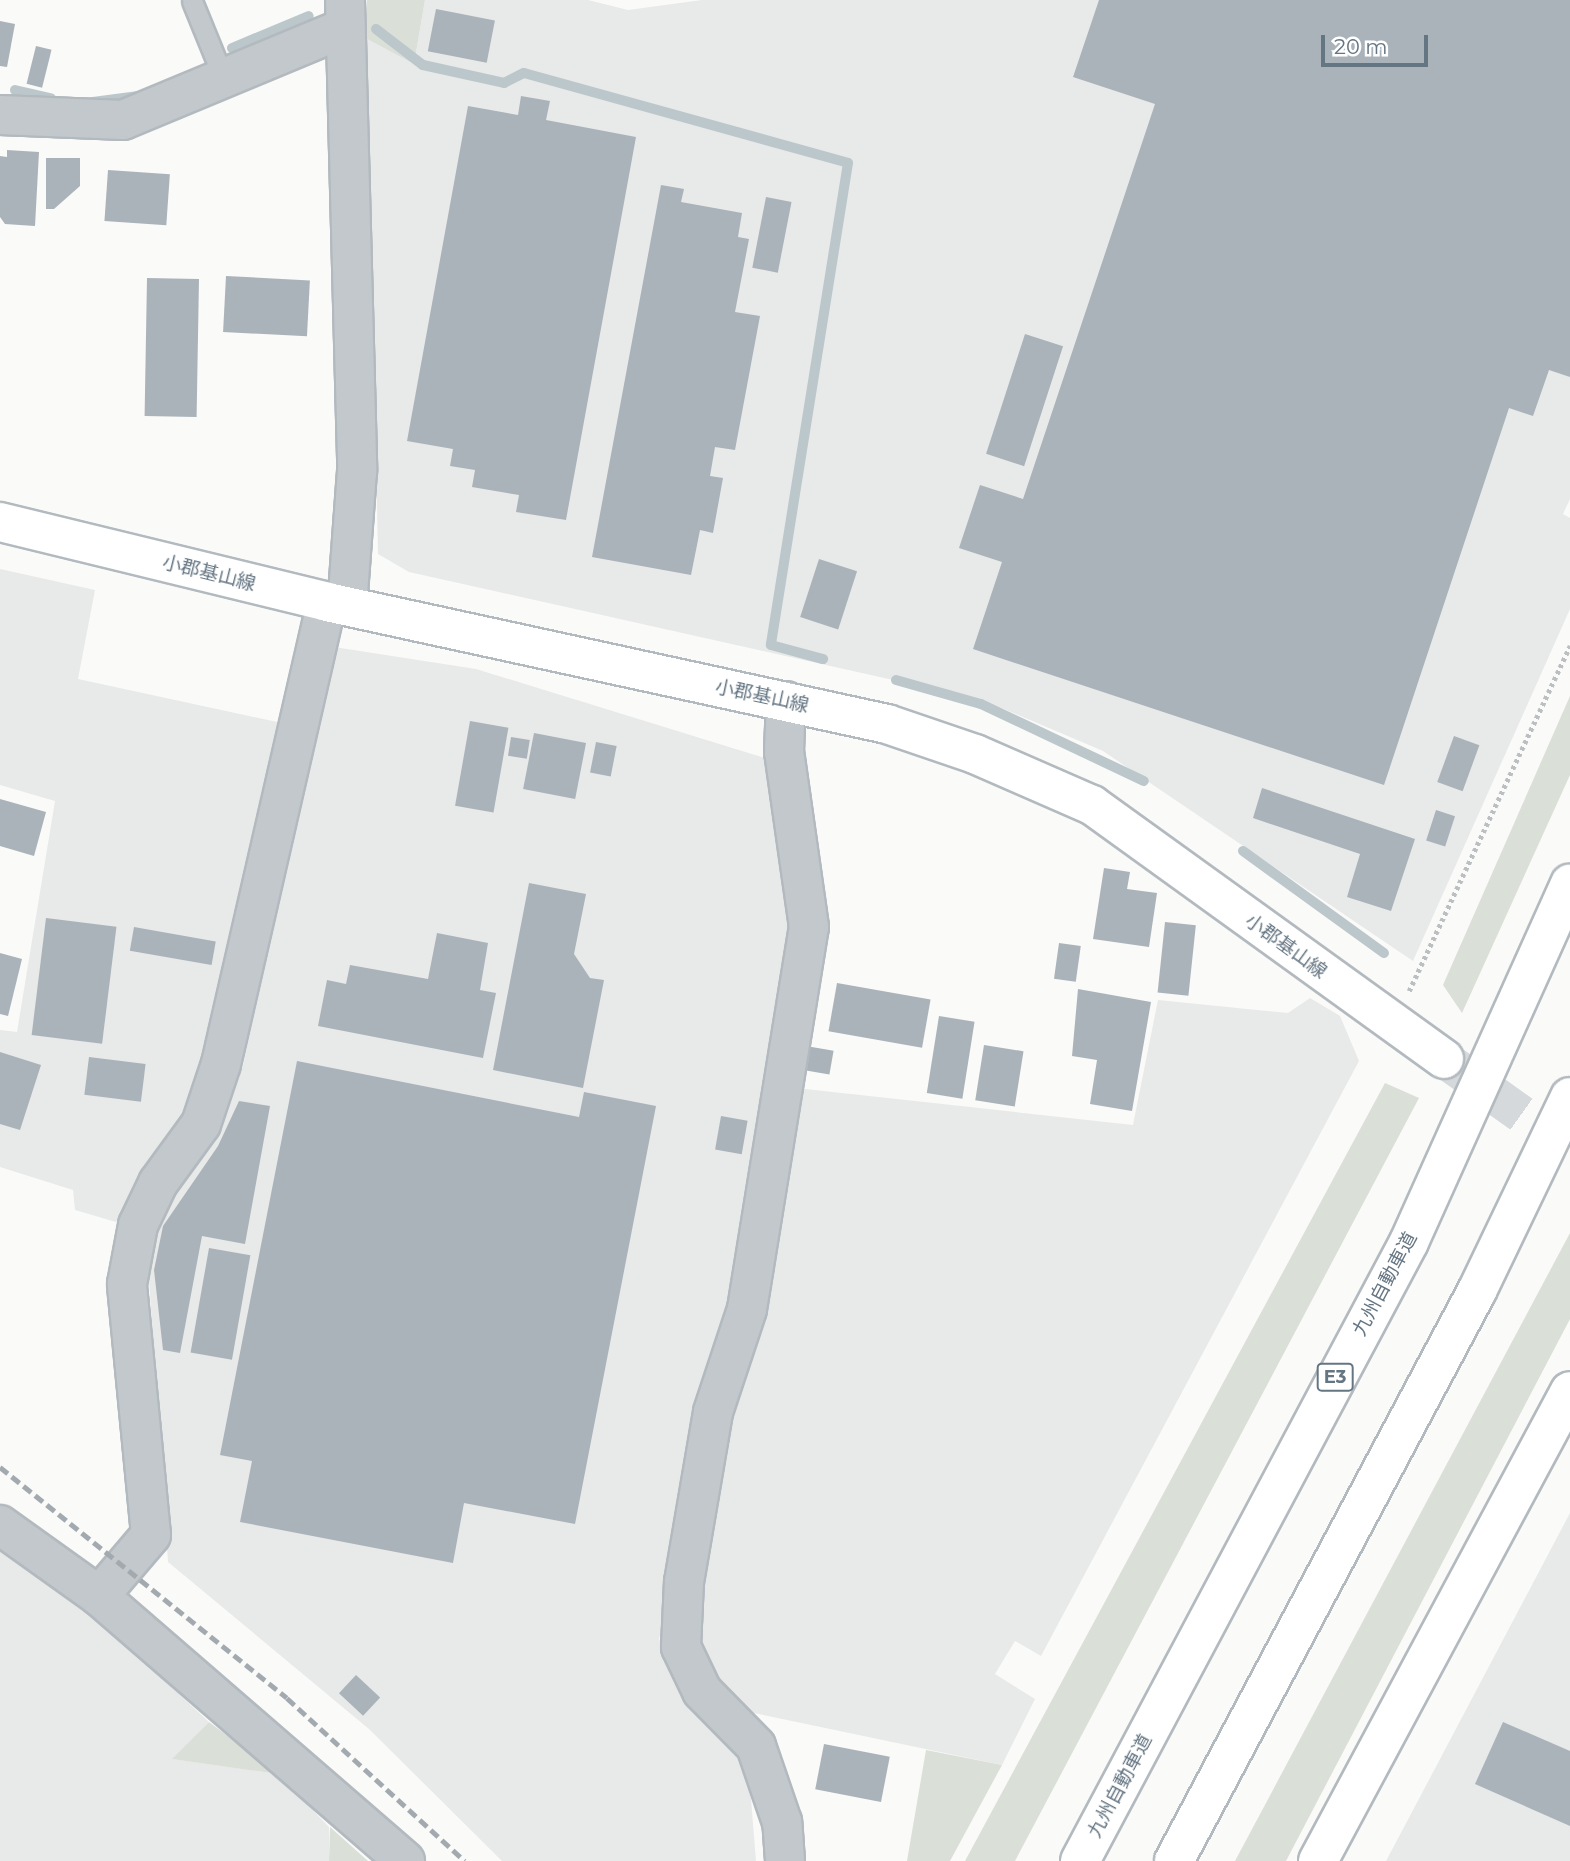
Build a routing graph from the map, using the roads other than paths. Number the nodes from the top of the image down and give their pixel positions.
1 (192, 1) edge
2 (343, 14) edge
3 (223, 77) junction
4 (0, 115) edge
5 (0, 522) edge
6 (337, 604) junction
7 (786, 701) junction
8 (1570, 883) edge
9 (1444, 1059) tunnel mouth
10 (1570, 1097) edge
11 (1570, 1391) edge
12 (0, 1525) edge
13 (99, 1596) junction
14 (405, 1861) edge
15 (785, 1861) edge
16 (1080, 1861) edge
17 (1174, 1861) edge
18 (1318, 1861) edge

1 - 3 lane
2 - 3 street
2 - 6 street
3 - 4 street
5 - 6 main road, 小郡基山線
6 - 7 main road, 小郡基山線
6 - 13 street
7 - 9 main road, 小郡基山線
7 - 15 street
8 - 16 main road, 九州自動車道 / E3
10 - 17 main road
11 - 18 main road
12 - 13 street
13 - 14 street

